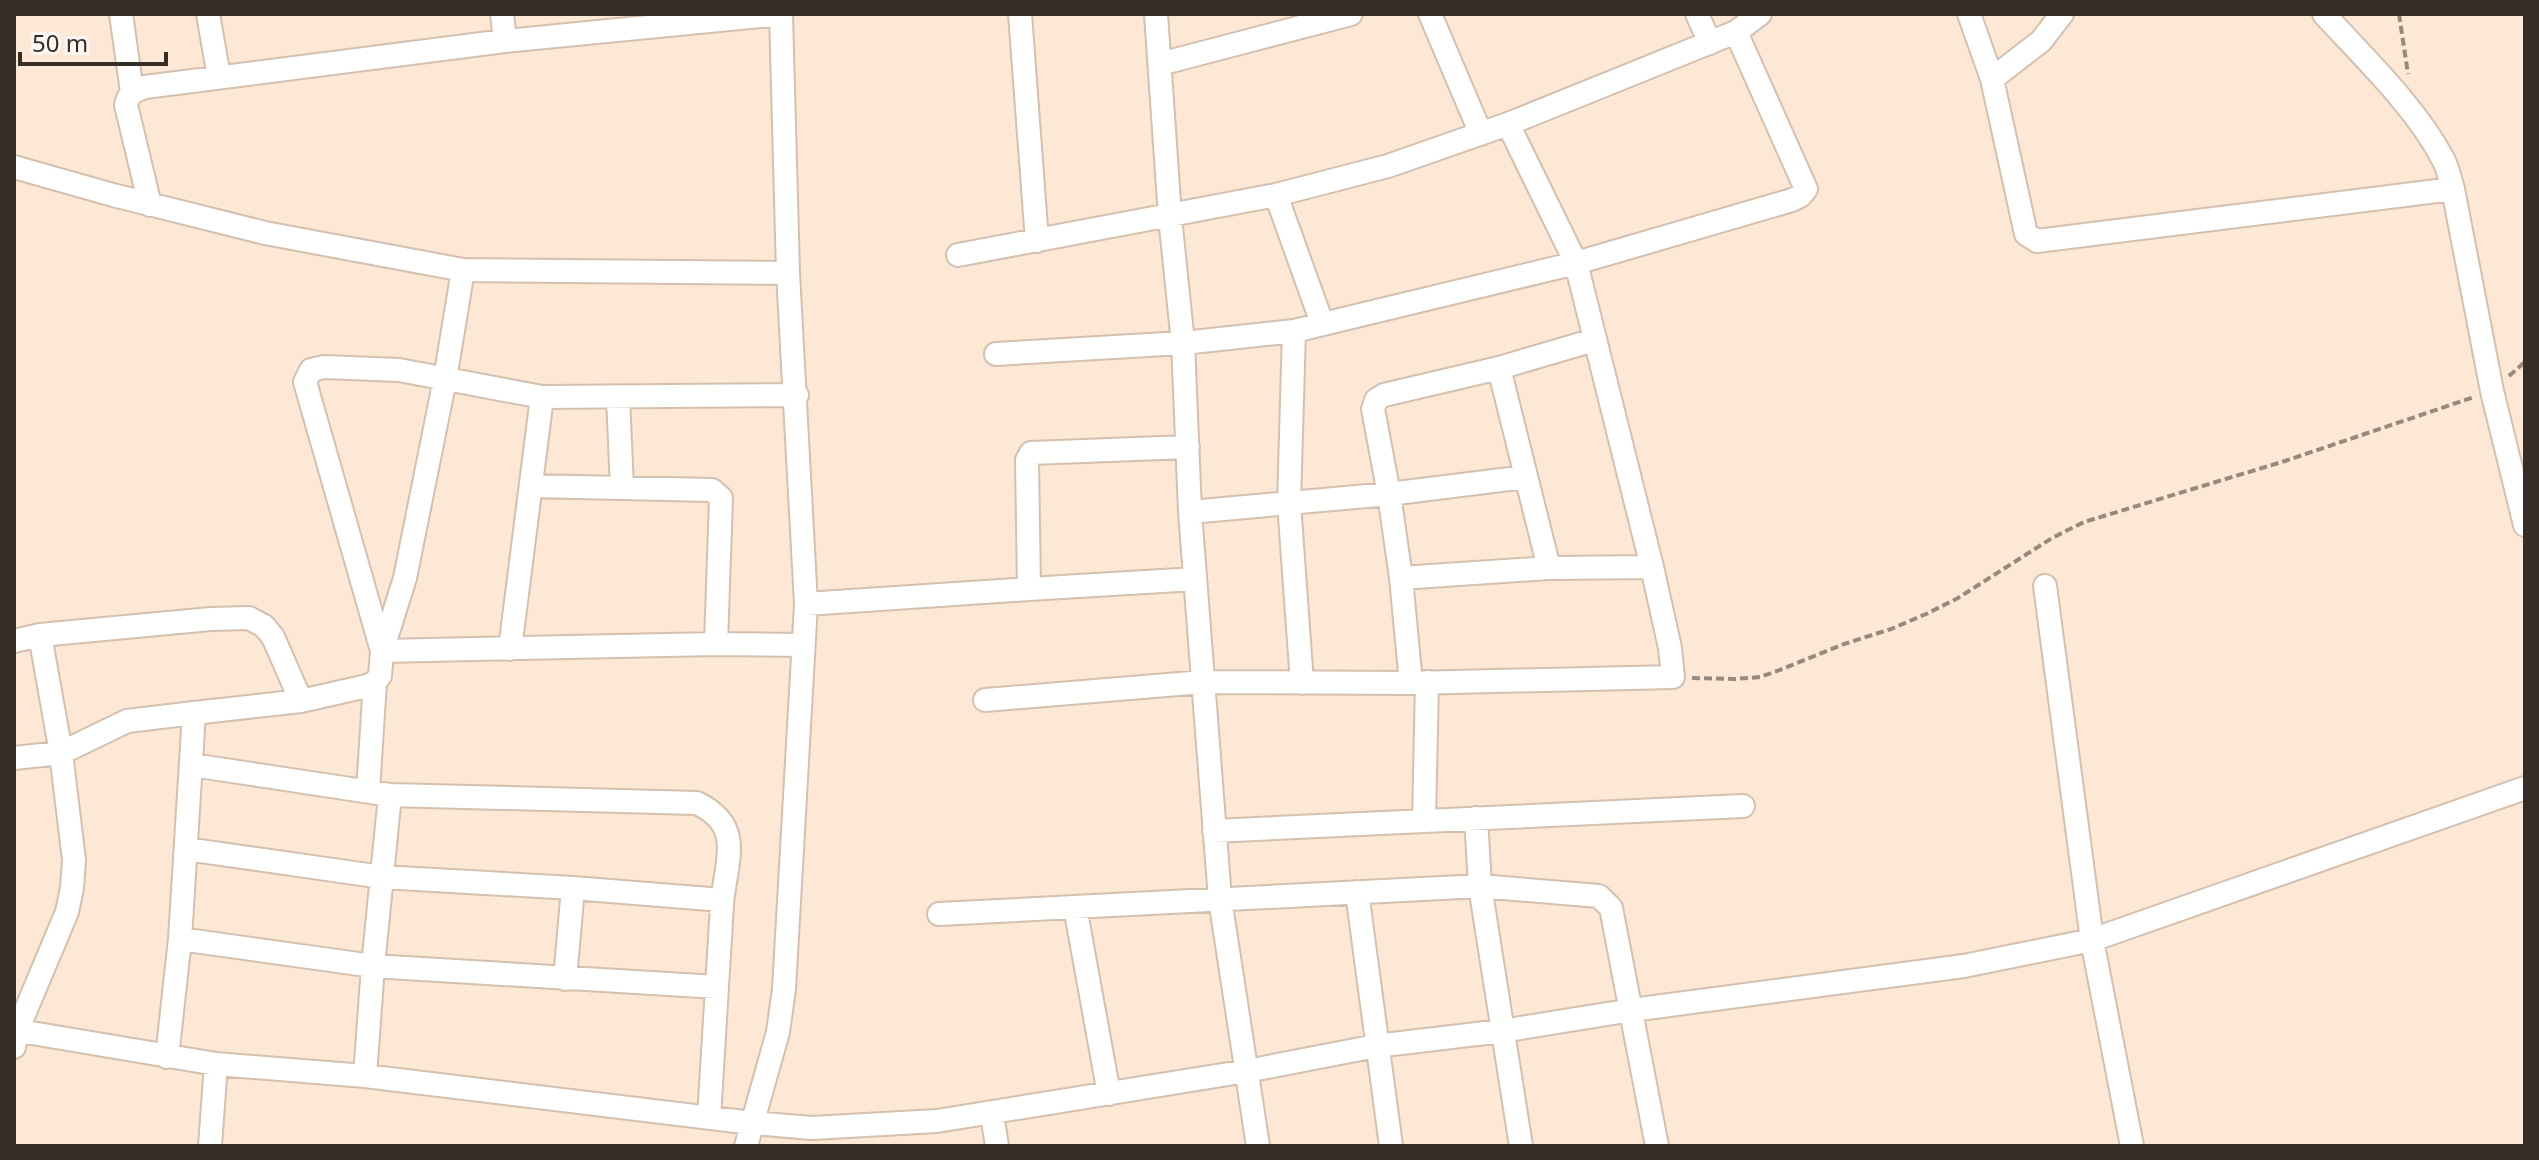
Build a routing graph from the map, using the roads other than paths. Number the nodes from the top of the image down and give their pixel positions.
1 (121, 14) edge
2 (208, 14) edge
3 (502, 14) edge
4 (781, 14) edge
5 (1020, 14) edge
6 (1156, 14) edge
7 (1351, 14) edge
8 (1430, 14) edge
9 (1697, 14) edge
10 (1760, 14) edge
11 (1969, 14) edge
12 (2062, 14) edge
13 (2324, 14) edge
14 (1736, 32) junction
15 (505, 41) junction
16 (1710, 43) junction
17 (1160, 64) junction
18 (219, 77) junction
19 (1992, 79) junction
20 (132, 92) junction
21 (1508, 124) junction
22 (1481, 134) junction
23 (14, 167) edge
24 (2453, 189) junction
25 (1276, 195) junction
26 (150, 205) junction
27 (1170, 217) junction
28 (1037, 241) junction
29 (958, 255) dead end
30 (1576, 263) junction
31 (463, 270) junction
32 (788, 273) junction
33 (1322, 323) junction
34 (1294, 331) junction
35 (1594, 340) junction
36 (1183, 343) junction
37 (996, 354) dead end
38 (1499, 368) junction
39 (445, 379) junction
40 (797, 395) junction
41 (542, 397) junction
42 (618, 397) junction
43 (1188, 447) junction
44 (1526, 477) junction
45 (531, 486) junction
46 (622, 488) junction
47 (1389, 494) junction
48 (1289, 503) junction
49 (1190, 512) junction
50 (2525, 525) edge
51 (1652, 567) junction
52 (1549, 568) junction
53 (1401, 578) junction
54 (1195, 579) junction
55 (2045, 586) dead end
56 (1029, 589) junction
57 (806, 604) junction
58 (40, 635) junction
59 (14, 641) edge
60 (716, 644) junction
61 (803, 645) junction
62 (510, 649) junction
63 (382, 651) junction
64 (375, 682) junction
65 (1203, 682) junction
66 (1419, 682) junction
67 (1302, 683) junction
68 (985, 700) dead end
69 (301, 701) junction
70 (194, 713) junction
71 (61, 753) junction
72 (14, 758) edge
73 (192, 765) junction
74 (2525, 788) edge
75 (379, 793) junction
76 (1743, 806) dead end
77 (1476, 818) junction
78 (1424, 821) junction
79 (1214, 831) junction
80 (186, 849) junction
81 (382, 877) junction
82 (1480, 886) junction
83 (573, 888) junction
84 (1357, 892) junction
85 (1220, 899) junction
86 (722, 900) junction
87 (1075, 907) junction
88 (939, 914) dead end
89 (180, 939) junction
90 (2092, 940) junction
91 (373, 966) junction
92 (565, 979) junction
93 (717, 987) junction
94 (1632, 1010) junction
95 (1502, 1031) junction
96 (15, 1036) edge
97 (1376, 1046) junction
98 (167, 1057) junction
99 (216, 1064) junction
100 (1247, 1071) junction
101 (365, 1076) junction
102 (1109, 1094) junction
103 (992, 1114) junction
104 (709, 1118) junction
105 (752, 1123) junction
106 (210, 1146) edge
107 (746, 1146) edge
108 (997, 1146) edge
109 (1258, 1146) edge
110 (1391, 1146) edge
111 (1521, 1146) edge
112 (1657, 1146) edge
113 (2132, 1146) edge

1 - 20 street
2 - 18 street
3 - 15 street
4 - 15 street
4 - 32 street
5 - 28 street
6 - 17 street
7 - 17 street
8 - 22 street
9 - 16 street
10 - 14 street
11 - 19 street
12 - 19 street
13 - 24 street
14 - 16 street
14 - 30 street
15 - 18 street
16 - 21 street
17 - 27 street
18 - 20 street
19 - 24 street
20 - 26 street
21 - 22 street
21 - 30 street
22 - 25 street
23 - 26 street
24 - 50 street
25 - 27 street
25 - 33 street
26 - 31 street
27 - 28 street
27 - 36 street
28 - 29 street
30 - 33 street
30 - 35 street
31 - 32 street
31 - 39 street
32 - 40 street
33 - 34 street
34 - 36 street
34 - 48 street
35 - 38 street
35 - 51 street
36 - 37 street
36 - 43 street
38 - 44 street
38 - 47 street
39 - 41 street
39 - 63 street
39 - 63 street
40 - 42 street
40 - 57 street
41 - 42 street
41 - 45 street
42 - 46 street
43 - 49 street
43 - 56 street
44 - 47 street
44 - 52 street
45 - 46 street
45 - 62 street
46 - 60 street
47 - 48 street
47 - 53 street
48 - 49 street
48 - 67 street
49 - 54 street
51 - 52 street
51 - 66 street
52 - 53 street
53 - 66 street
54 - 56 street
54 - 65 street
55 - 90 street
56 - 57 street
57 - 61 street
58 - 59 street
58 - 69 street
58 - 71 street
60 - 61 street
60 - 62 street
61 - 105 street
62 - 63 street
63 - 64 street
64 - 69 street
64 - 75 street
65 - 67 street
65 - 68 street
65 - 79 street
66 - 67 street
66 - 78 street
69 - 70 street
70 - 71 street
70 - 73 street
71 - 72 street
71 - 96 street
73 - 75 street
73 - 80 street
74 - 90 street
75 - 81 street
75 - 86 street
76 - 77 street
77 - 78 street
77 - 82 street
78 - 79 street
79 - 85 street
80 - 81 street
80 - 89 street
81 - 83 street
81 - 91 street
82 - 84 street
82 - 94 street
82 - 95 street
83 - 86 street
83 - 92 street
84 - 85 street
84 - 97 street
85 - 87 street
85 - 100 street
86 - 93 street
87 - 88 street
87 - 102 street
89 - 91 street
89 - 98 street
90 - 94 street
90 - 113 street
91 - 92 street
91 - 101 street
92 - 93 street
93 - 104 street
94 - 95 street
94 - 112 street
95 - 97 street
95 - 111 street
96 - 98 street
97 - 100 street
97 - 110 street
98 - 99 street
99 - 101 street
99 - 106 street
100 - 102 street
100 - 109 street
101 - 104 street
102 - 103 street
103 - 105 street
103 - 108 street
104 - 105 street
105 - 107 street

